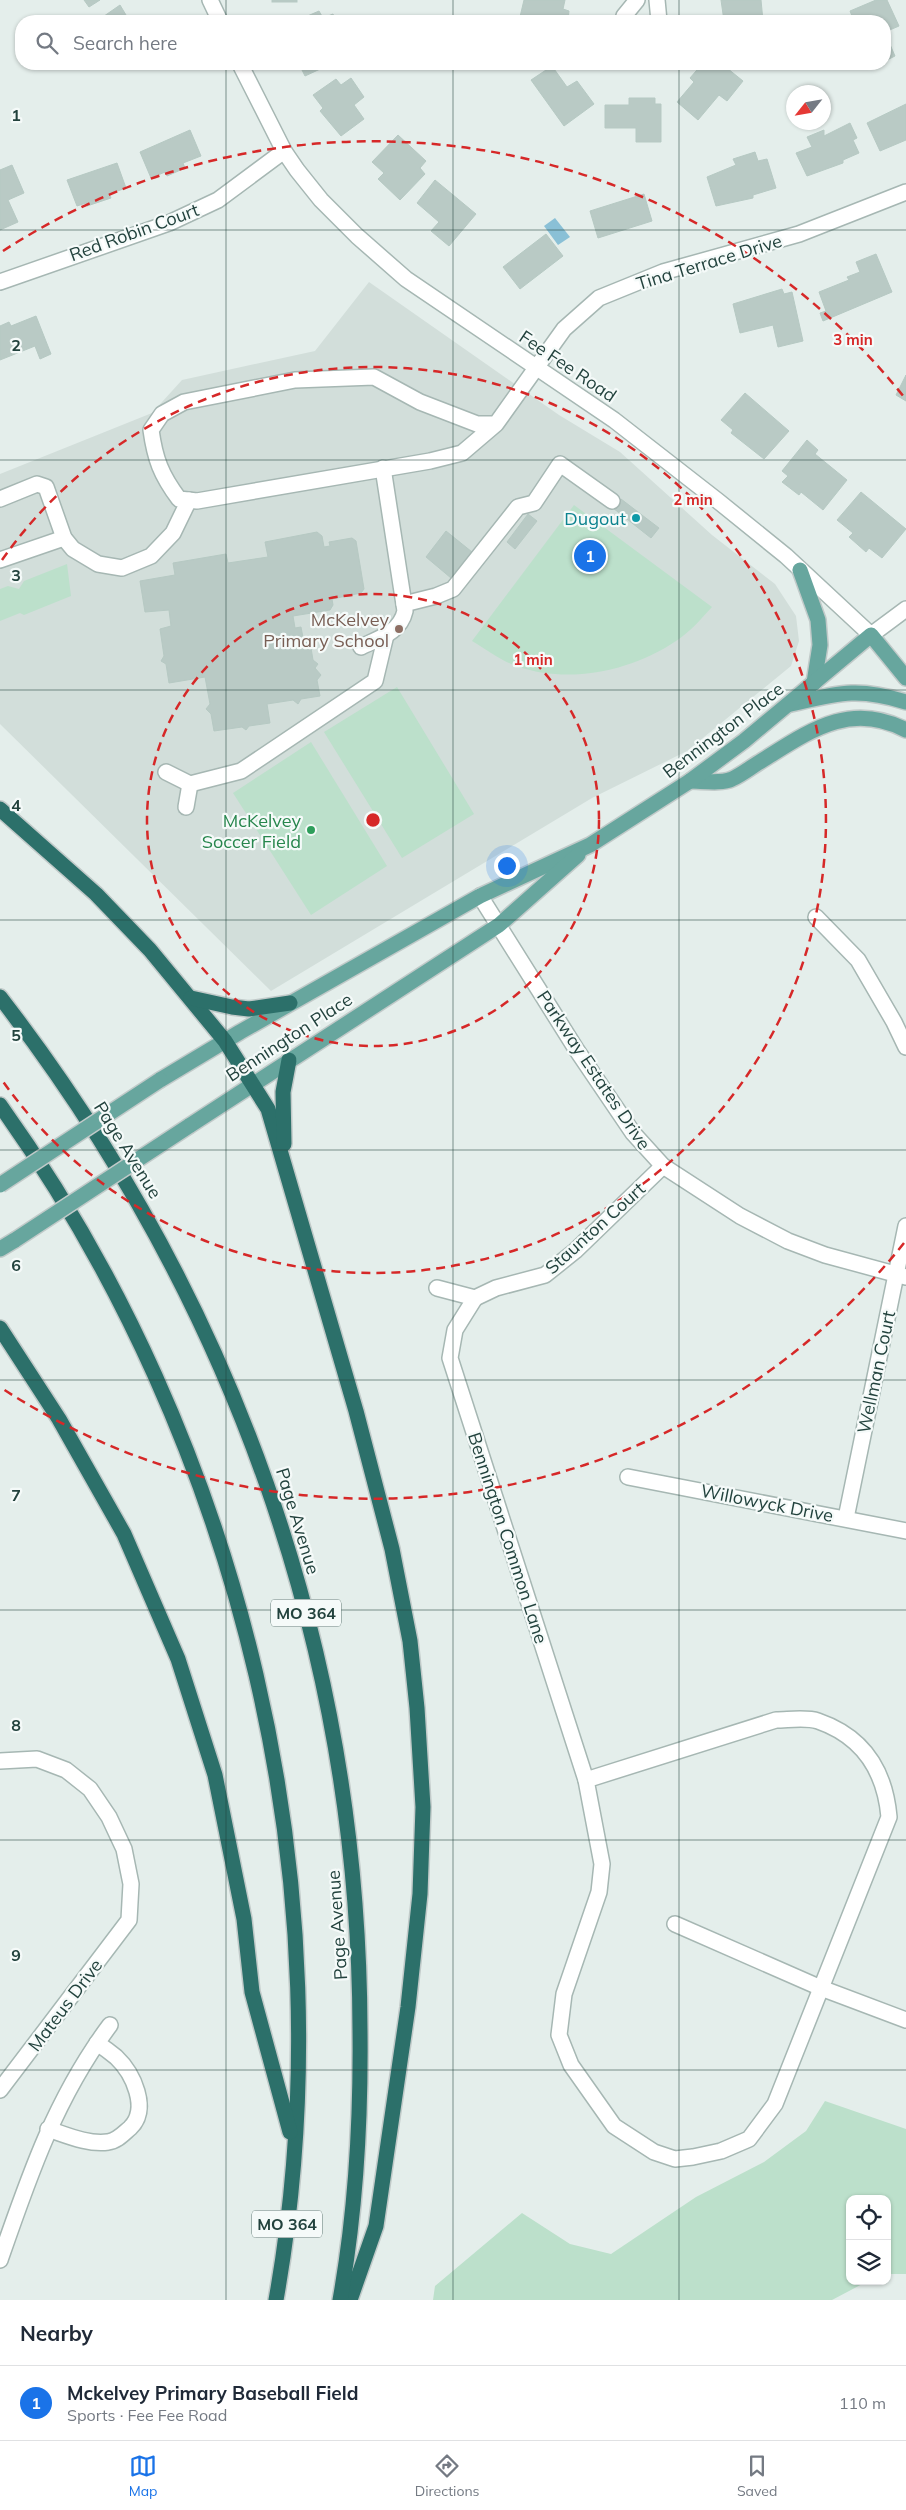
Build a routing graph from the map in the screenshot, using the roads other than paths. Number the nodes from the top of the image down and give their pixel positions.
1 (210, 0) edge
2 (637, 0) edge
3 (657, 0) edge
4 (217, 15) edge
5 (625, 15) edge
6 (658, 15) edge
7 (243, 70) edge
8 (284, 151) junction
9 (906, 192) edge
10 (0, 282) edge
11 (537, 368) junction
12 (496, 424) junction
13 (383, 468) junction
14 (0, 499) edge
15 (190, 500) junction
16 (612, 501) dead end
17 (64, 538) junction
18 (0, 560) edge
19 (800, 570) junction
20 (404, 604) junction
21 (906, 609) edge
22 (386, 635) junction
23 (871, 635) junction
24 (361, 647) dead end
25 (906, 678) edge
26 (814, 683) junction
27 (906, 702) edge
28 (788, 705) junction
29 (906, 730) edge
30 (166, 772) dead end
31 (690, 781) junction
32 (190, 784) junction
33 (186, 807) dead end
34 (0, 808) edge
35 (590, 845) junction
36 (480, 896) junction
37 (816, 917) dead end
38 (498, 925) junction
39 (0, 997) edge
40 (191, 998) junction
41 (290, 1003) junction
42 (225, 1041) junction
43 (906, 1047) edge
44 (289, 1060) junction
45 (252, 1083) junction
46 (0, 1105) edge
47 (284, 1163) junction
48 (663, 1166) junction
49 (0, 1185) edge
50 (906, 1226) edge
51 (0, 1250) edge
52 (901, 1276) edge
53 (437, 1288) dead end
54 (475, 1298) junction
55 (0, 1328) edge
56 (4, 1339) edge
57 (628, 1477) dead end
58 (846, 1518) junction
59 (906, 1531) edge
60 (0, 1761) edge
61 (586, 1780) junction
62 (675, 1924) dead end
63 (822, 1988) junction
64 (906, 2020) edge
65 (110, 2025) dead end
66 (97, 2043) junction
67 (0, 2090) edge
68 (48, 2129) junction
69 (294, 2149) junction
70 (0, 2260) edge
71 (276, 2300) edge
72 (340, 2300) edge
73 (350, 2300) edge

1 - 4 street
2 - 5 street
3 - 6 street
7 - 8 street, Fee Fee Road
8 - 10 street, Red Robin Court
8 - 11 street, Fee Fee Road
9 - 11 street, Tina Terrace Drive
11 - 12 street, Tina Terrace Drive
11 - 19 street, Fee Fee Road
12 - 13 street, Tina Terrace Drive
12 - 15 street
13 - 15 street, Tina Terrace Drive
13 - 20 street
14 - 17 street
15 - 17 street
16 - 20 street
17 - 18 street
19 - 23 street, Fee Fee Road
19 - 26 main road
20 - 22 street
21 - 23 street
22 - 24 street
22 - 32 street
23 - 25 main road, Fee Fee Road
23 - 26 main road, Bennington Place
26 - 28 main road, Bennington Place
27 - 28 main road
28 - 31 main road, Bennington Place
29 - 31 main road
30 - 32 street
31 - 35 main road, Bennington Place
32 - 33 street
34 - 40 highway
35 - 36 main road, Bennington Place
35 - 38 main road, Bennington Place
36 - 38 street, Parkway Estates Drive
36 - 41 main road, Bennington Place
37 - 43 street
38 - 44 main road, Bennington Place
38 - 48 street, Parkway Estates Drive
39 - 72 highway, Page Avenue / MO 364
40 - 41 highway
40 - 42 highway
41 - 42 main road, Bennington Place
42 - 45 highway
42 - 49 main road, Bennington Place, bridge
44 - 45 main road, Bennington Place
44 - 47 highway
45 - 47 highway
45 - 51 main road, Bennington Place, bridge
46 - 69 highway, MO 364
47 - 73 highway
48 - 52 street, Parkway Estates Drive
48 - 54 street, Staunton Court
50 - 52 street, Wellman Court
52 - 58 street, Wellman Court
53 - 54 street
54 - 61 street, Bennington Common Lane
55 - 56 highway
56 - 69 highway
57 - 58 street, Willowyck Drive
58 - 59 street, Willowyck Drive
60 - 67 street, Mateus Drive
61 - 63 street, Bennington Common Lane
61 - 63 street, Bennington Common Lane
62 - 63 street
63 - 64 street
65 - 66 street
66 - 68 street
66 - 68 street
68 - 70 street
69 - 71 highway, MO 364

